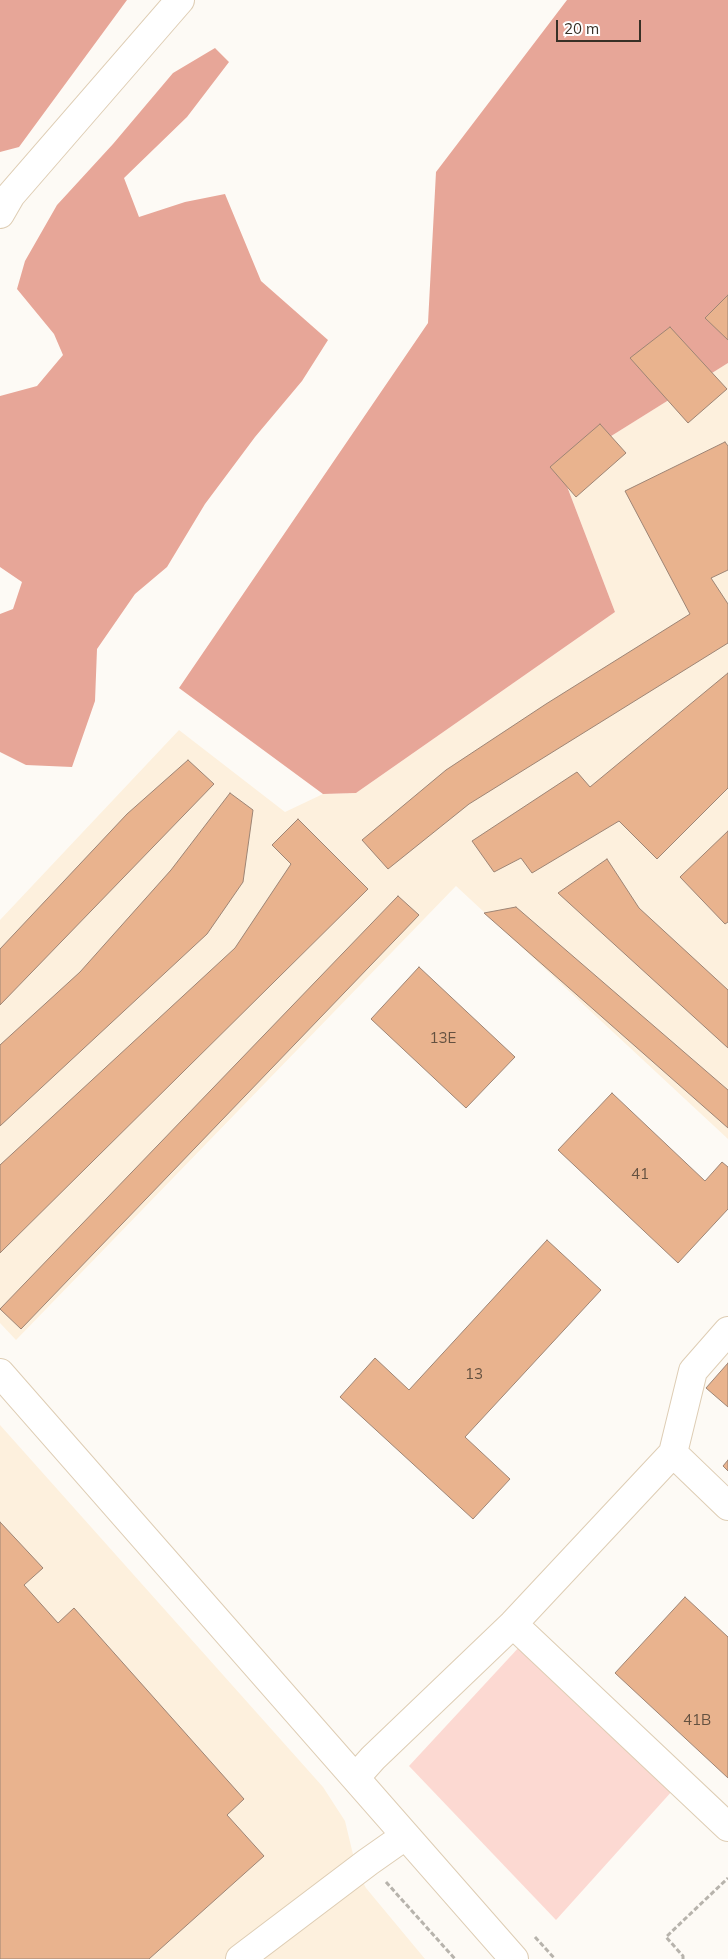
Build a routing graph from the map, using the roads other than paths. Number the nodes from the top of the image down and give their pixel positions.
1 (180, 0) edge
2 (0, 214) edge
3 (728, 1331) edge
4 (0, 1373) edge
5 (672, 1453) junction
6 (728, 1506) edge
7 (513, 1624) junction
8 (356, 1778) junction
9 (728, 1827) edge
10 (405, 1836) junction
11 (240, 1959) edge
12 (514, 1959) edge

1 - 2 street
3 - 5 street
4 - 8 street
5 - 6 street
5 - 7 street
7 - 8 street
7 - 9 street
8 - 10 street
10 - 11 street
10 - 12 street

